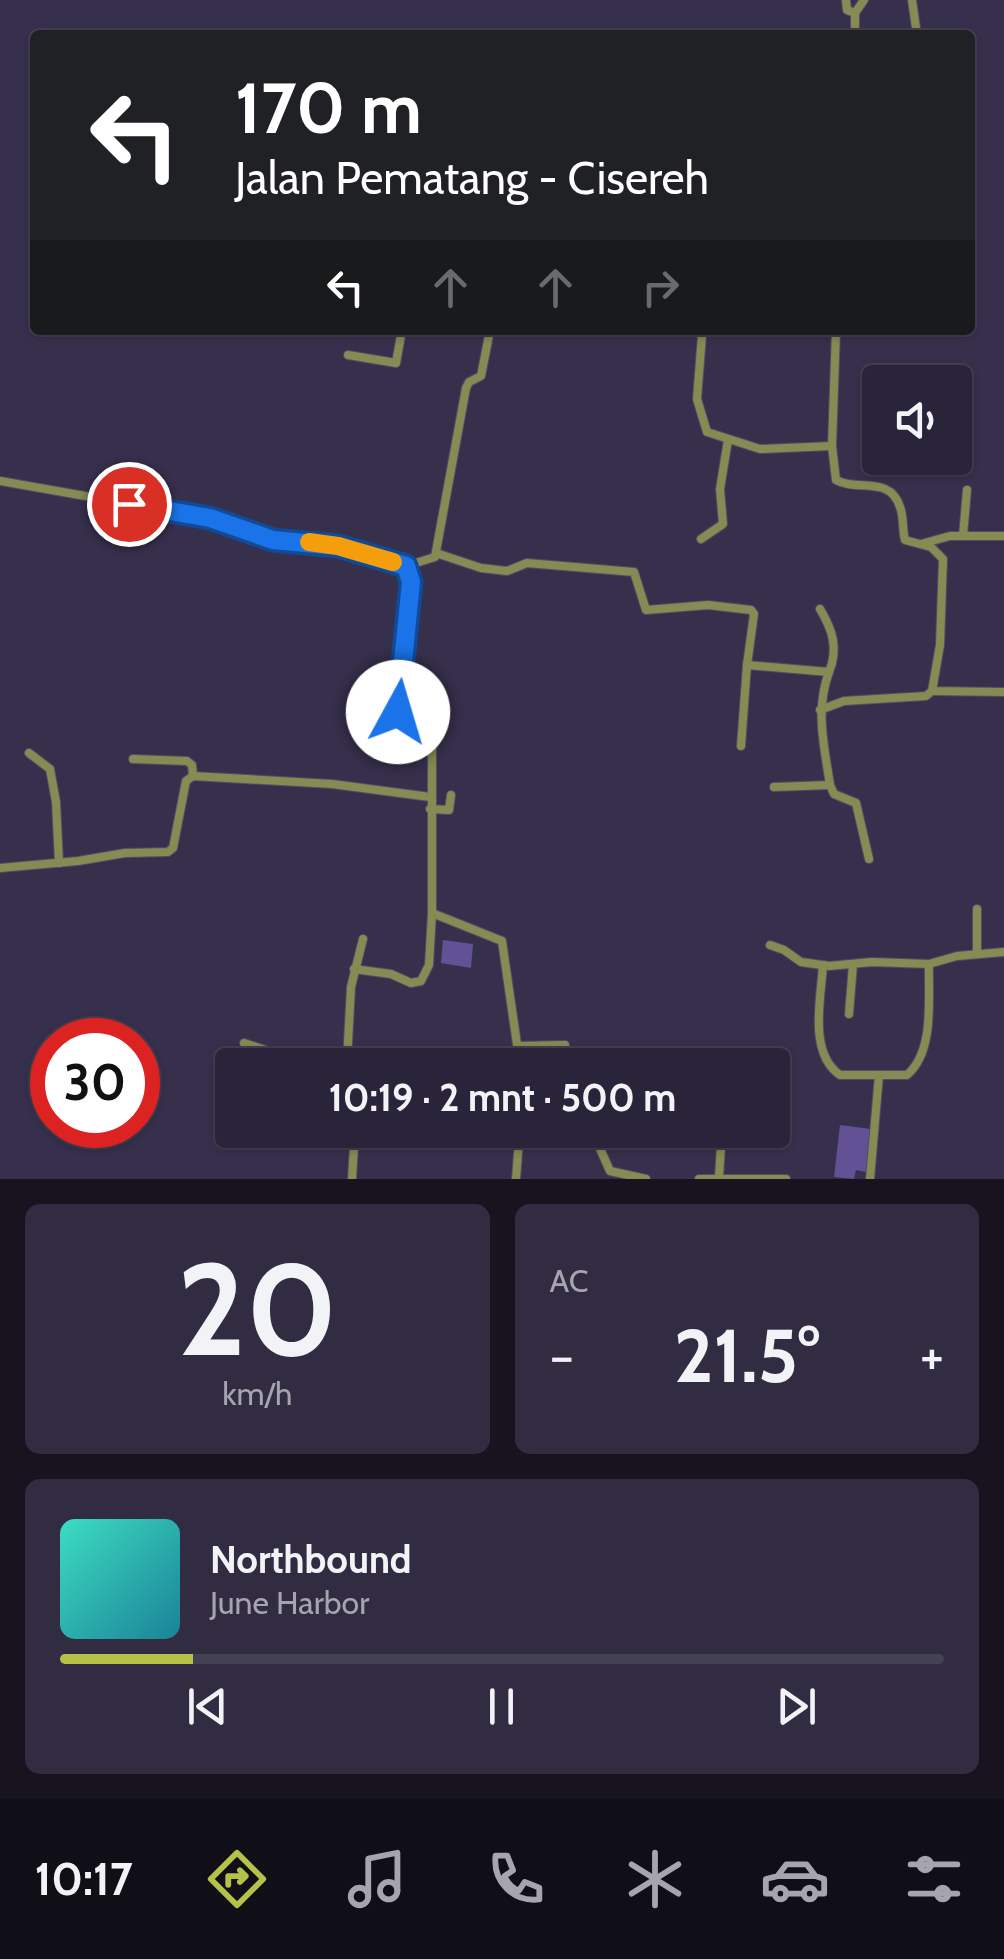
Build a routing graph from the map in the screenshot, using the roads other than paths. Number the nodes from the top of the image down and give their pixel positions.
1 (846, 0) edge
2 (864, 0) edge
3 (912, 0) edge
4 (855, 13) junction
5 (854, 30) edge
6 (916, 30) edge
7 (401, 335) edge
8 (489, 335) edge
9 (700, 335) edge
10 (836, 335) edge
11 (348, 355) dead end
12 (728, 440) junction
13 (832, 446) junction
14 (0, 481) edge
15 (967, 490) dead end
16 (963, 536) junction
17 (1004, 536) edge
18 (702, 539) dead end
19 (922, 544) junction
20 (436, 553) junction
21 (406, 566) junction
22 (820, 609) dead end
23 (747, 664) junction
24 (830, 672) junction
25 (932, 691) junction
26 (1004, 692) edge
27 (820, 710) junction
28 (741, 746) dead end
29 (29, 754) dead end
30 (133, 759) dead end
31 (193, 776) junction
32 (830, 785) junction
33 (774, 787) dead end
34 (451, 796) dead end
35 (430, 797) junction
36 (430, 808) junction
37 (869, 860) dead end
38 (59, 863) junction
39 (0, 868) edge
40 (977, 909) dead end
41 (432, 913) junction
42 (362, 939) dead end
43 (770, 945) dead end
44 (1004, 952) edge
45 (977, 954) junction
46 (853, 964) junction
47 (930, 964) junction
48 (823, 965) junction
49 (354, 970) junction
50 (849, 1014) dead end
51 (244, 1044) dead end
52 (565, 1045) dead end
53 (518, 1046) joint
54 (257, 1048) edge
55 (348, 1048) edge
56 (879, 1075) junction
57 (355, 1148) edge
58 (518, 1148) edge
59 (599, 1148) edge
60 (721, 1148) edge
61 (720, 1177) edge
62 (352, 1179) edge
63 (516, 1179) edge
64 (646, 1179) edge
65 (699, 1179) edge
66 (786, 1179) edge
67 (870, 1179) edge

1 - 4 street
2 - 4 street
3 - 6 street
4 - 5 street
7 - 11 street
8 - 20 street
9 - 12 street
10 - 13 street
12 - 13 street
12 - 18 street
13 - 19 street
14 - 21 street
15 - 16 street
16 - 17 street
16 - 19 street
19 - 25 street
20 - 21 street
20 - 23 street
21 - 35 street
22 - 24 street
23 - 24 street
23 - 28 street
24 - 27 street
25 - 26 street
25 - 27 street
27 - 32 street
29 - 38 street
30 - 31 street
31 - 35 street
31 - 38 street
32 - 33 street
32 - 37 street
34 - 36 street
35 - 36 street
36 - 41 street
38 - 39 street
40 - 45 street
41 - 49 street
41 - 53 street
42 - 49 street
43 - 48 street
44 - 45 street
45 - 47 street
46 - 47 street
46 - 48 street
46 - 50 street
47 - 56 street
48 - 56 street
49 - 55 street
51 - 54 street
52 - 53 street
56 - 67 street
57 - 62 street
58 - 63 street
59 - 64 street
60 - 61 street
61 - 65 street
61 - 66 street

